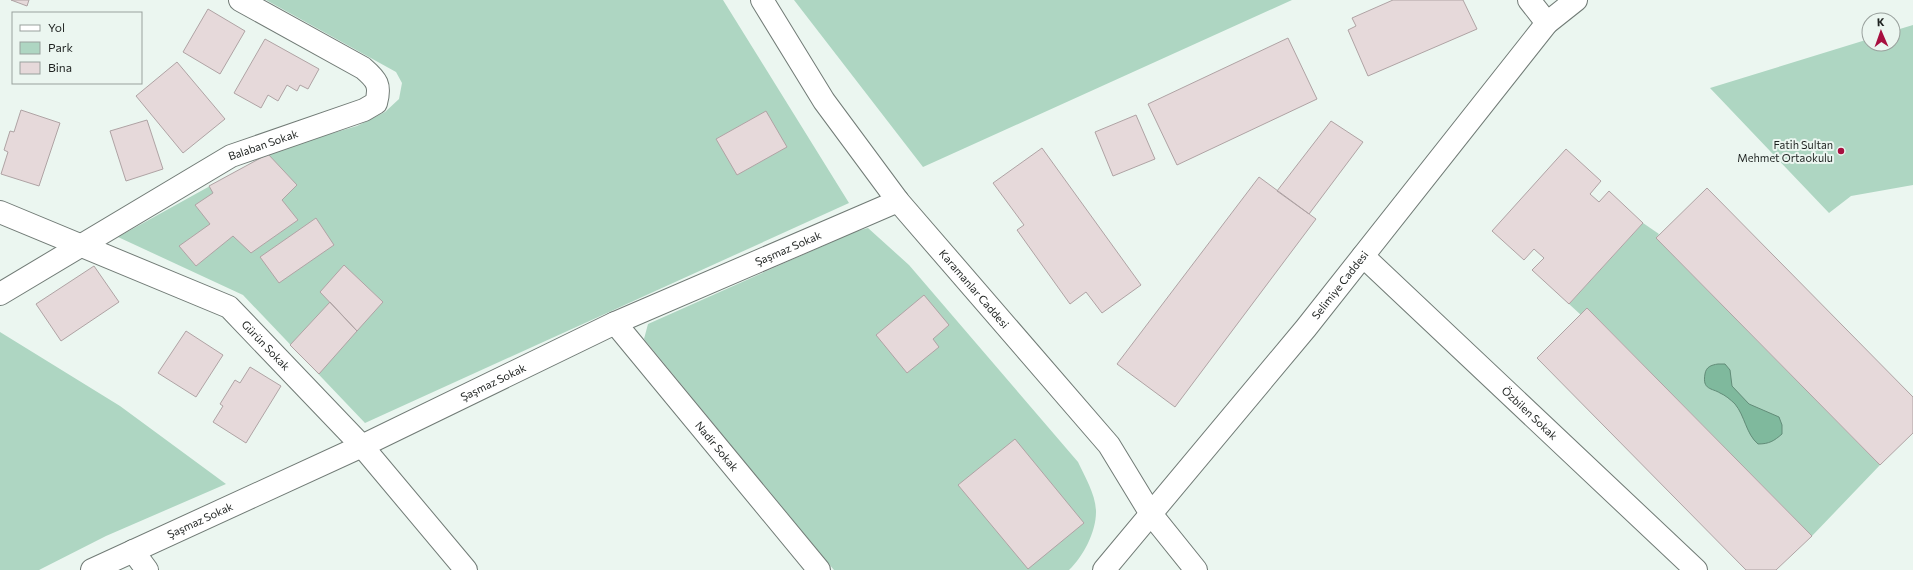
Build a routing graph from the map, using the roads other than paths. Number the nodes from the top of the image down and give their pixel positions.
1 (240, 0) edge
2 (762, 0) edge
3 (1529, 0) edge
4 (1576, 0) edge
5 (1547, 23) junction
6 (898, 201) junction
7 (0, 212) edge
8 (81, 244) junction
9 (1364, 256) junction
10 (0, 294) edge
11 (615, 323) junction
12 (362, 446) junction
13 (1151, 514) junction
14 (133, 551) junction
15 (92, 570) edge
16 (147, 570) edge
17 (466, 570) edge
18 (819, 570) edge
19 (1104, 570) edge
20 (1196, 570) edge
21 (1696, 570) edge

1 - 8 street, Balaban Sokak
2 - 6 street, Karamanlar Caddesi
3 - 5 street
4 - 5 street, Selimiye Caddesi
5 - 9 street, Selimiye Caddesi
6 - 11 street, Şaşmaz Sokak
6 - 13 street, Karamanlar Caddesi
7 - 8 street, Gürün Sokak
8 - 10 street, Balaban Sokak
8 - 12 street, Gürün Sokak
9 - 13 street, Selimiye Caddesi
9 - 21 street, Özbilen Sokak
11 - 12 street, Şaşmaz Sokak
11 - 18 street, Nadir Sokak
12 - 14 street, Şaşmaz Sokak
12 - 17 street, Gürün Sokak
13 - 19 street, Selimiye Caddesi
13 - 20 street, Karamanlar Caddesi
14 - 15 street, Şaşmaz Sokak
14 - 16 street

